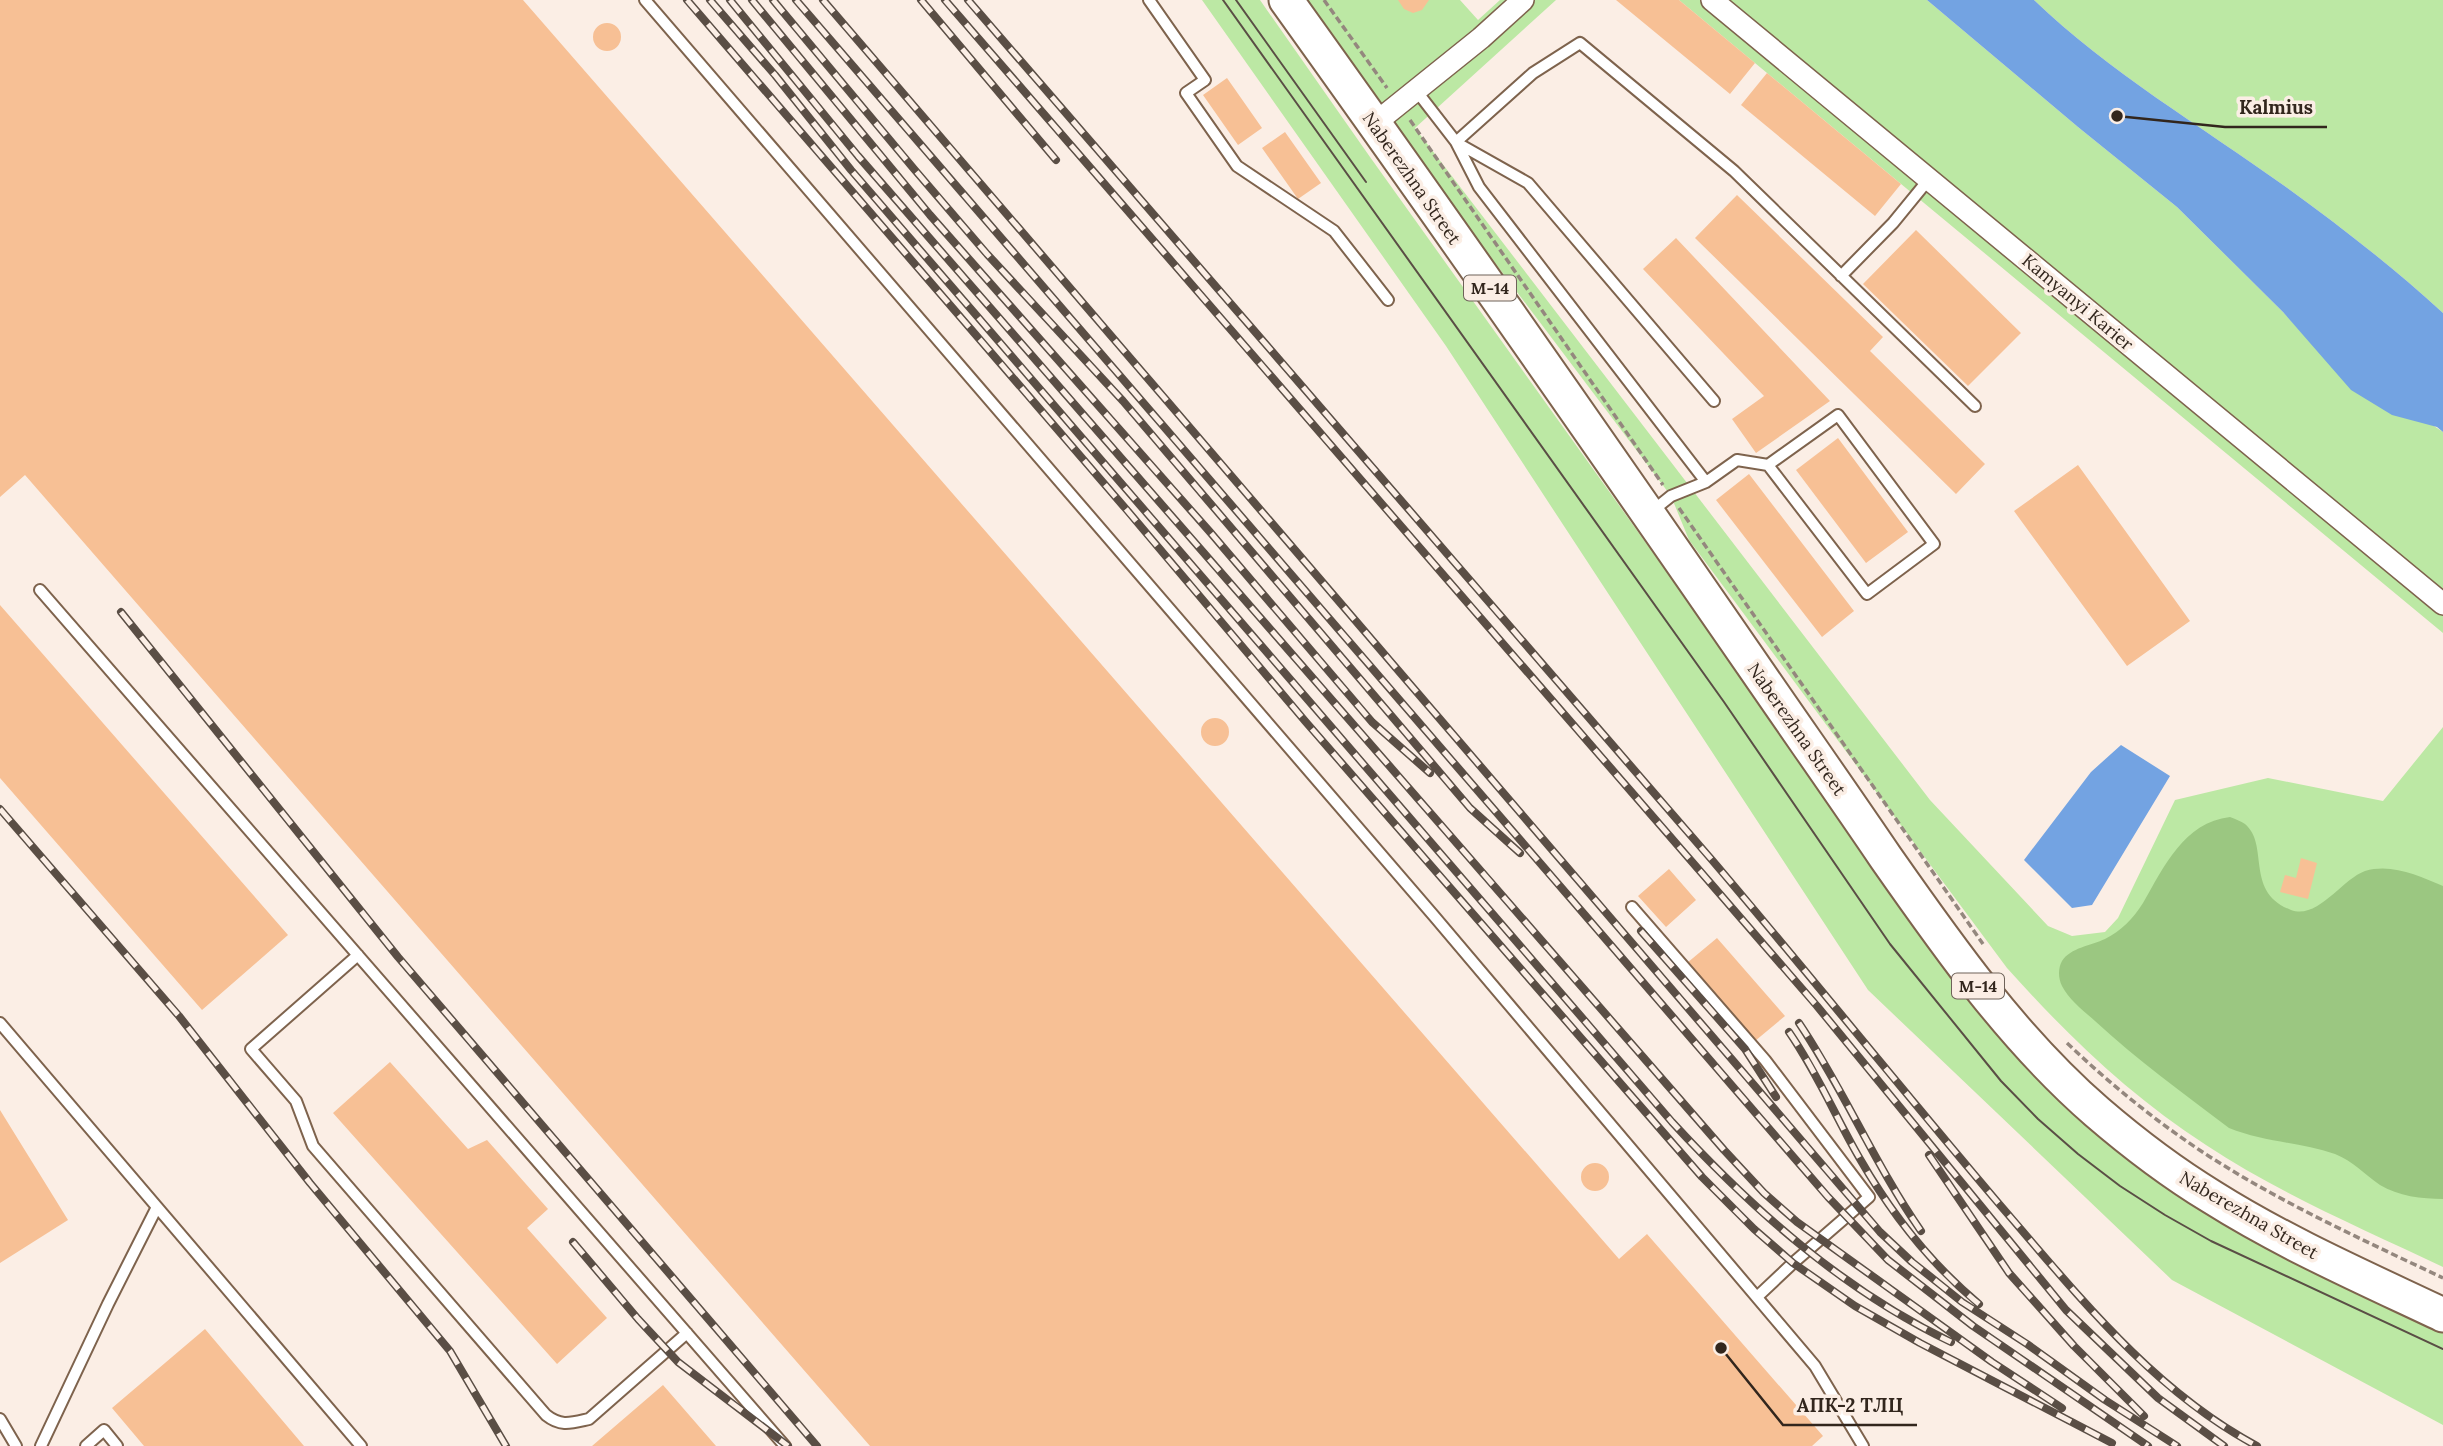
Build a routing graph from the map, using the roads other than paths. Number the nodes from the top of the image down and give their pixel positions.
1 (645, 0) edge
2 (1149, 0) edge
3 (1286, 0) edge
4 (1523, 0) edge
5 (1712, 0) edge
6 (1415, 89) junction
7 (1386, 114) junction
8 (1456, 142) junction
9 (1929, 179) junction
10 (1842, 276) junction
11 (1388, 300) dead end
12 (1714, 401) dead end
13 (1975, 406) dead end
14 (1768, 465) junction
15 (1706, 482) junction
16 (1660, 505) junction
17 (40, 590) dead end
18 (2443, 604) edge
19 (1632, 907) dead end
20 (358, 955) junction
21 (0, 1023) edge
22 (157, 1207) junction
23 (1757, 1297) junction
24 (2443, 1315) edge
25 (687, 1333) junction
26 (0, 1419) edge
27 (16, 1446) edge
28 (41, 1446) edge
29 (86, 1446) edge
30 (117, 1446) edge
31 (361, 1446) edge
32 (785, 1446) edge
33 (1863, 1446) edge

1 - 23 lane
2 - 11 lane
3 - 7 highway, Naberezhna Street / М-14
4 - 6 street
5 - 9 street, Kamyanyi Karier
6 - 7 street
6 - 8 lane
7 - 16 highway, Naberezhna Street / М-14
8 - 10 lane
8 - 12 lane
8 - 15 lane
9 - 10 lane
9 - 18 street, Kamyanyi Karier
10 - 13 lane
14 - 14 lane
14 - 15 lane
15 - 16 lane
16 - 24 highway, Naberezhna Street / М-14
17 - 20 lane
19 - 23 lane
20 - 25 lane
20 - 25 lane
21 - 22 lane
22 - 28 lane
22 - 31 lane
23 - 33 lane
25 - 32 lane
26 - 27 lane
29 - 30 lane

